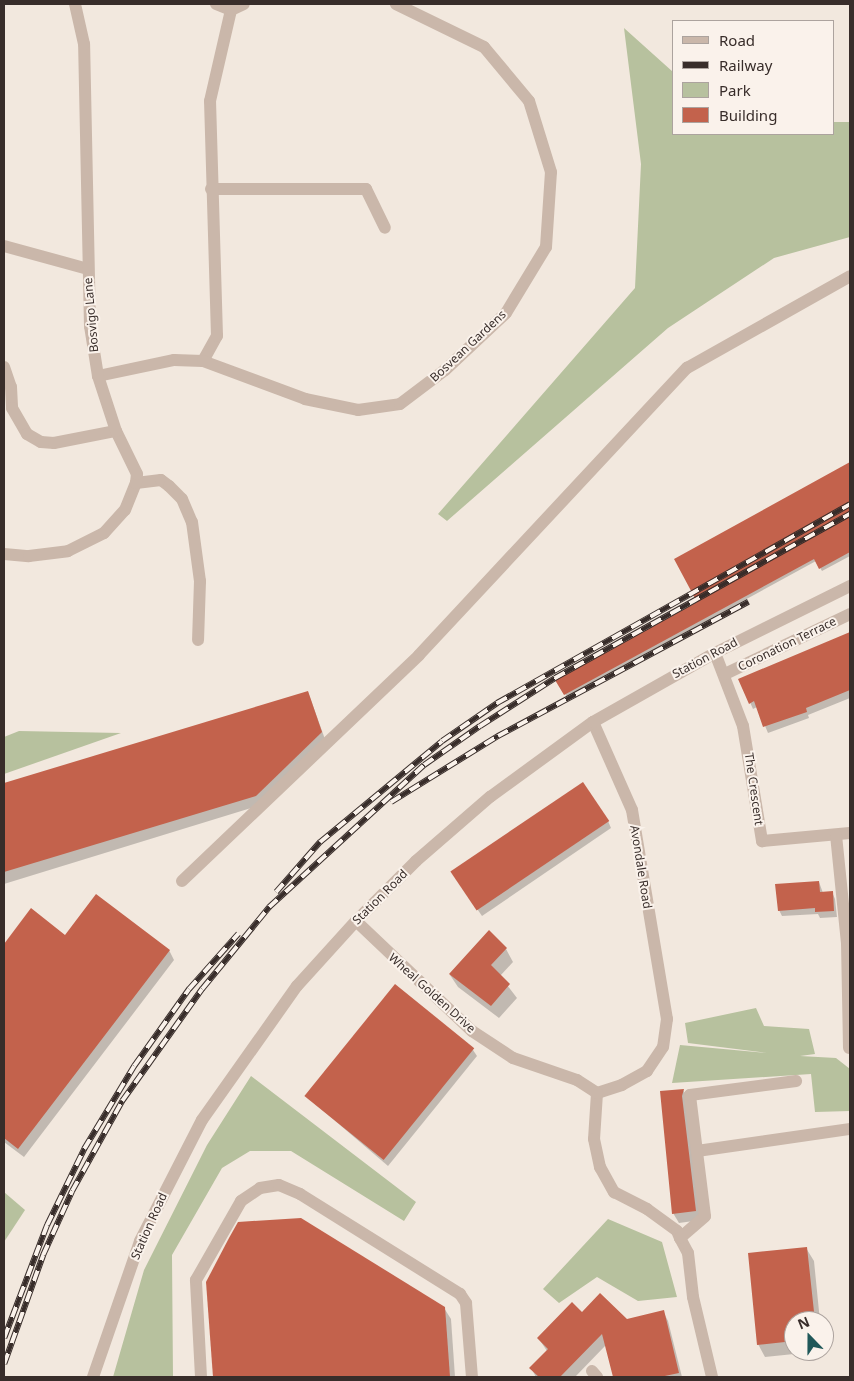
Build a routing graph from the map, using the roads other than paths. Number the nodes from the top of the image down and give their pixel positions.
1 (76, 4) edge
2 (216, 4) edge
3 (244, 4) edge
4 (396, 4) edge
5 (231, 10) junction
6 (211, 189) junction
7 (385, 228) dead end
8 (4, 246) edge
9 (88, 270) junction
10 (850, 276) edge
11 (203, 361) junction
12 (4, 367) edge
13 (98, 376) junction
14 (8, 407) edge
15 (116, 431) junction
16 (136, 483) junction
17 (4, 554) edge
18 (850, 586) edge
19 (850, 614) edge
20 (198, 640) dead end
21 (715, 653) junction
22 (724, 674) junction
23 (593, 722) junction
24 (850, 833) edge
25 (836, 835) junction
26 (182, 881) dead end
27 (356, 921) junction
28 (848, 943) edge
29 (849, 1048) edge
30 (796, 1081) dead end
31 (597, 1093) junction
32 (850, 1129) edge
33 (697, 1151) junction
34 (680, 1238) junction
35 (93, 1377) edge
36 (201, 1377) edge
37 (472, 1377) edge
38 (712, 1377) edge

1 - 9 street, Bosvigo Lane
2 - 5 street
3 - 5 street
4 - 11 street, Bosvean Gardens
5 - 6 street
6 - 7 street
6 - 11 street
8 - 9 street
9 - 13 street, Bosvigo Lane
10 - 26 street
11 - 13 street, Bosvean Gardens
12 - 14 street
13 - 15 street, Bosvigo Lane
14 - 15 street
15 - 16 street, Bosvigo Lane
16 - 17 street
16 - 20 street
18 - 21 street, Station Road
19 - 22 street, Coronation Terrace
21 - 22 street, The Crescent
21 - 23 street, Station Road
22 - 25 street, The Crescent
23 - 27 street, Station Road
23 - 31 street, Avondale Road
24 - 25 street, The Crescent
25 - 28 street
27 - 31 street, Wheal Golden Drive
27 - 35 street, Station Road
28 - 29 street
30 - 33 street
31 - 34 street
32 - 33 street
33 - 34 street
34 - 38 street
36 - 37 street

